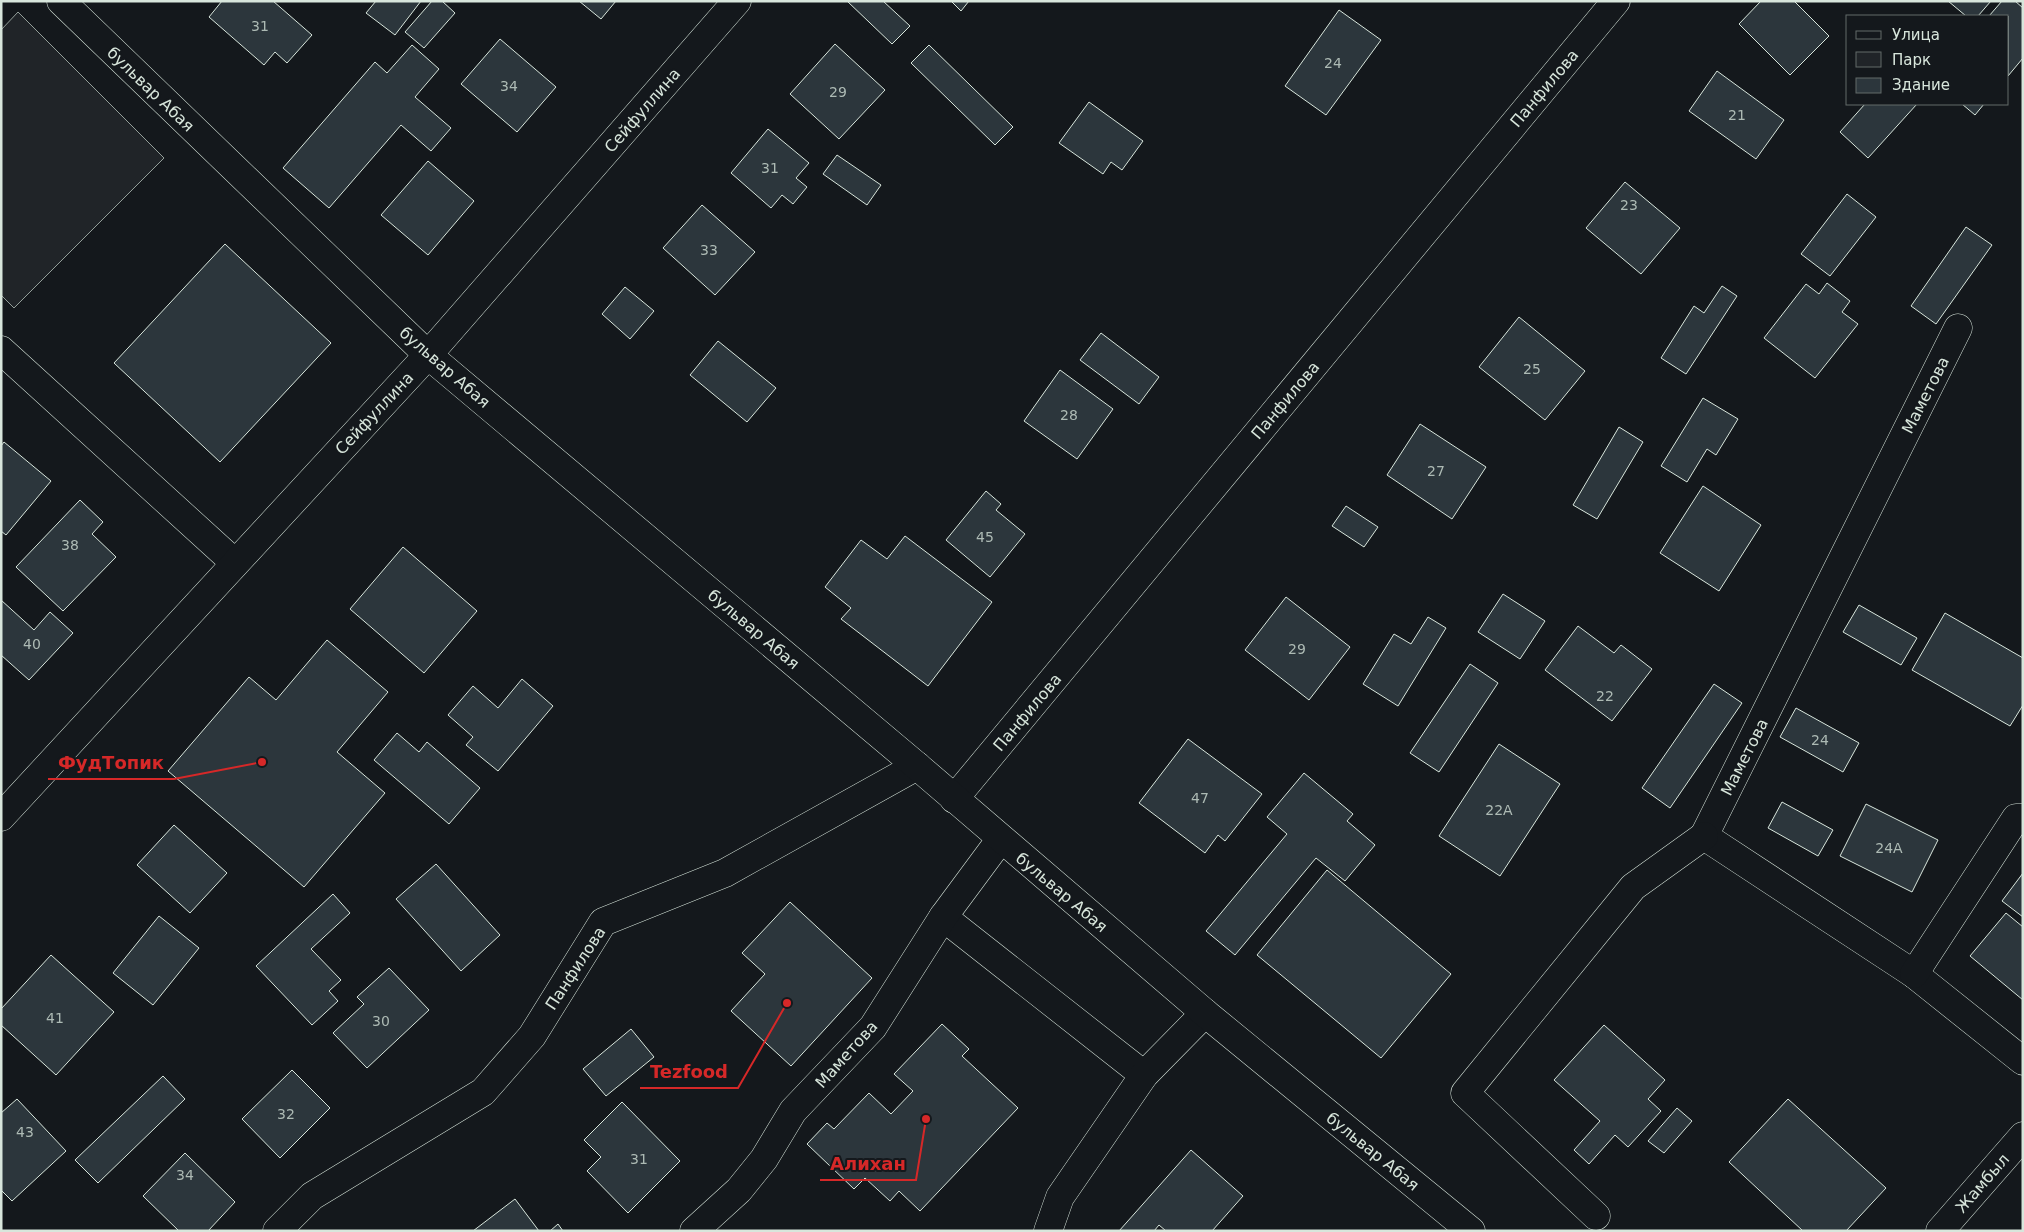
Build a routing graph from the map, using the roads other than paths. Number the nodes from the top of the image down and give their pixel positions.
1 (60, 1) edge
2 (737, 1) edge
3 (1616, 1) edge
4 (1958, 328) dead end
5 (1, 350) edge
6 (428, 355) junction
7 (235, 563) junction
8 (917, 766) junction
9 (954, 799) junction
10 (1, 817) edge
11 (2023, 818) edge
12 (1704, 836) junction
13 (1000, 840) junction
14 (943, 917) junction
15 (1914, 974) junction
16 (1205, 1013) junction
17 (2023, 1061) edge
18 (1144, 1075) junction
19 (2023, 1136) edge
20 (1596, 1216) dead end
21 (278, 1231) edge
22 (694, 1231) edge
23 (1048, 1231) edge
24 (1471, 1231) edge
25 (1940, 1231) edge

1 - 6 street, бульвар Абая
2 - 6 street, Сейфуллина
3 - 9 street, Панфилова
4 - 12 street, Маметова
5 - 7 street
6 - 7 street, Сейфуллина
6 - 8 street, бульвар Абая
7 - 10 street, Сейфуллина
8 - 9 street, бульвар Абая
8 - 21 street, Панфилова
9 - 13 street, бульвар Абая
11 - 15 street
12 - 15 street
12 - 20 street
13 - 14 street, Маметова
13 - 16 street, бульвар Абая
14 - 18 street
14 - 22 street, Маметова
15 - 17 street
16 - 18 street
16 - 24 street, бульвар Абая
18 - 23 street
19 - 25 street, Жамбыл

